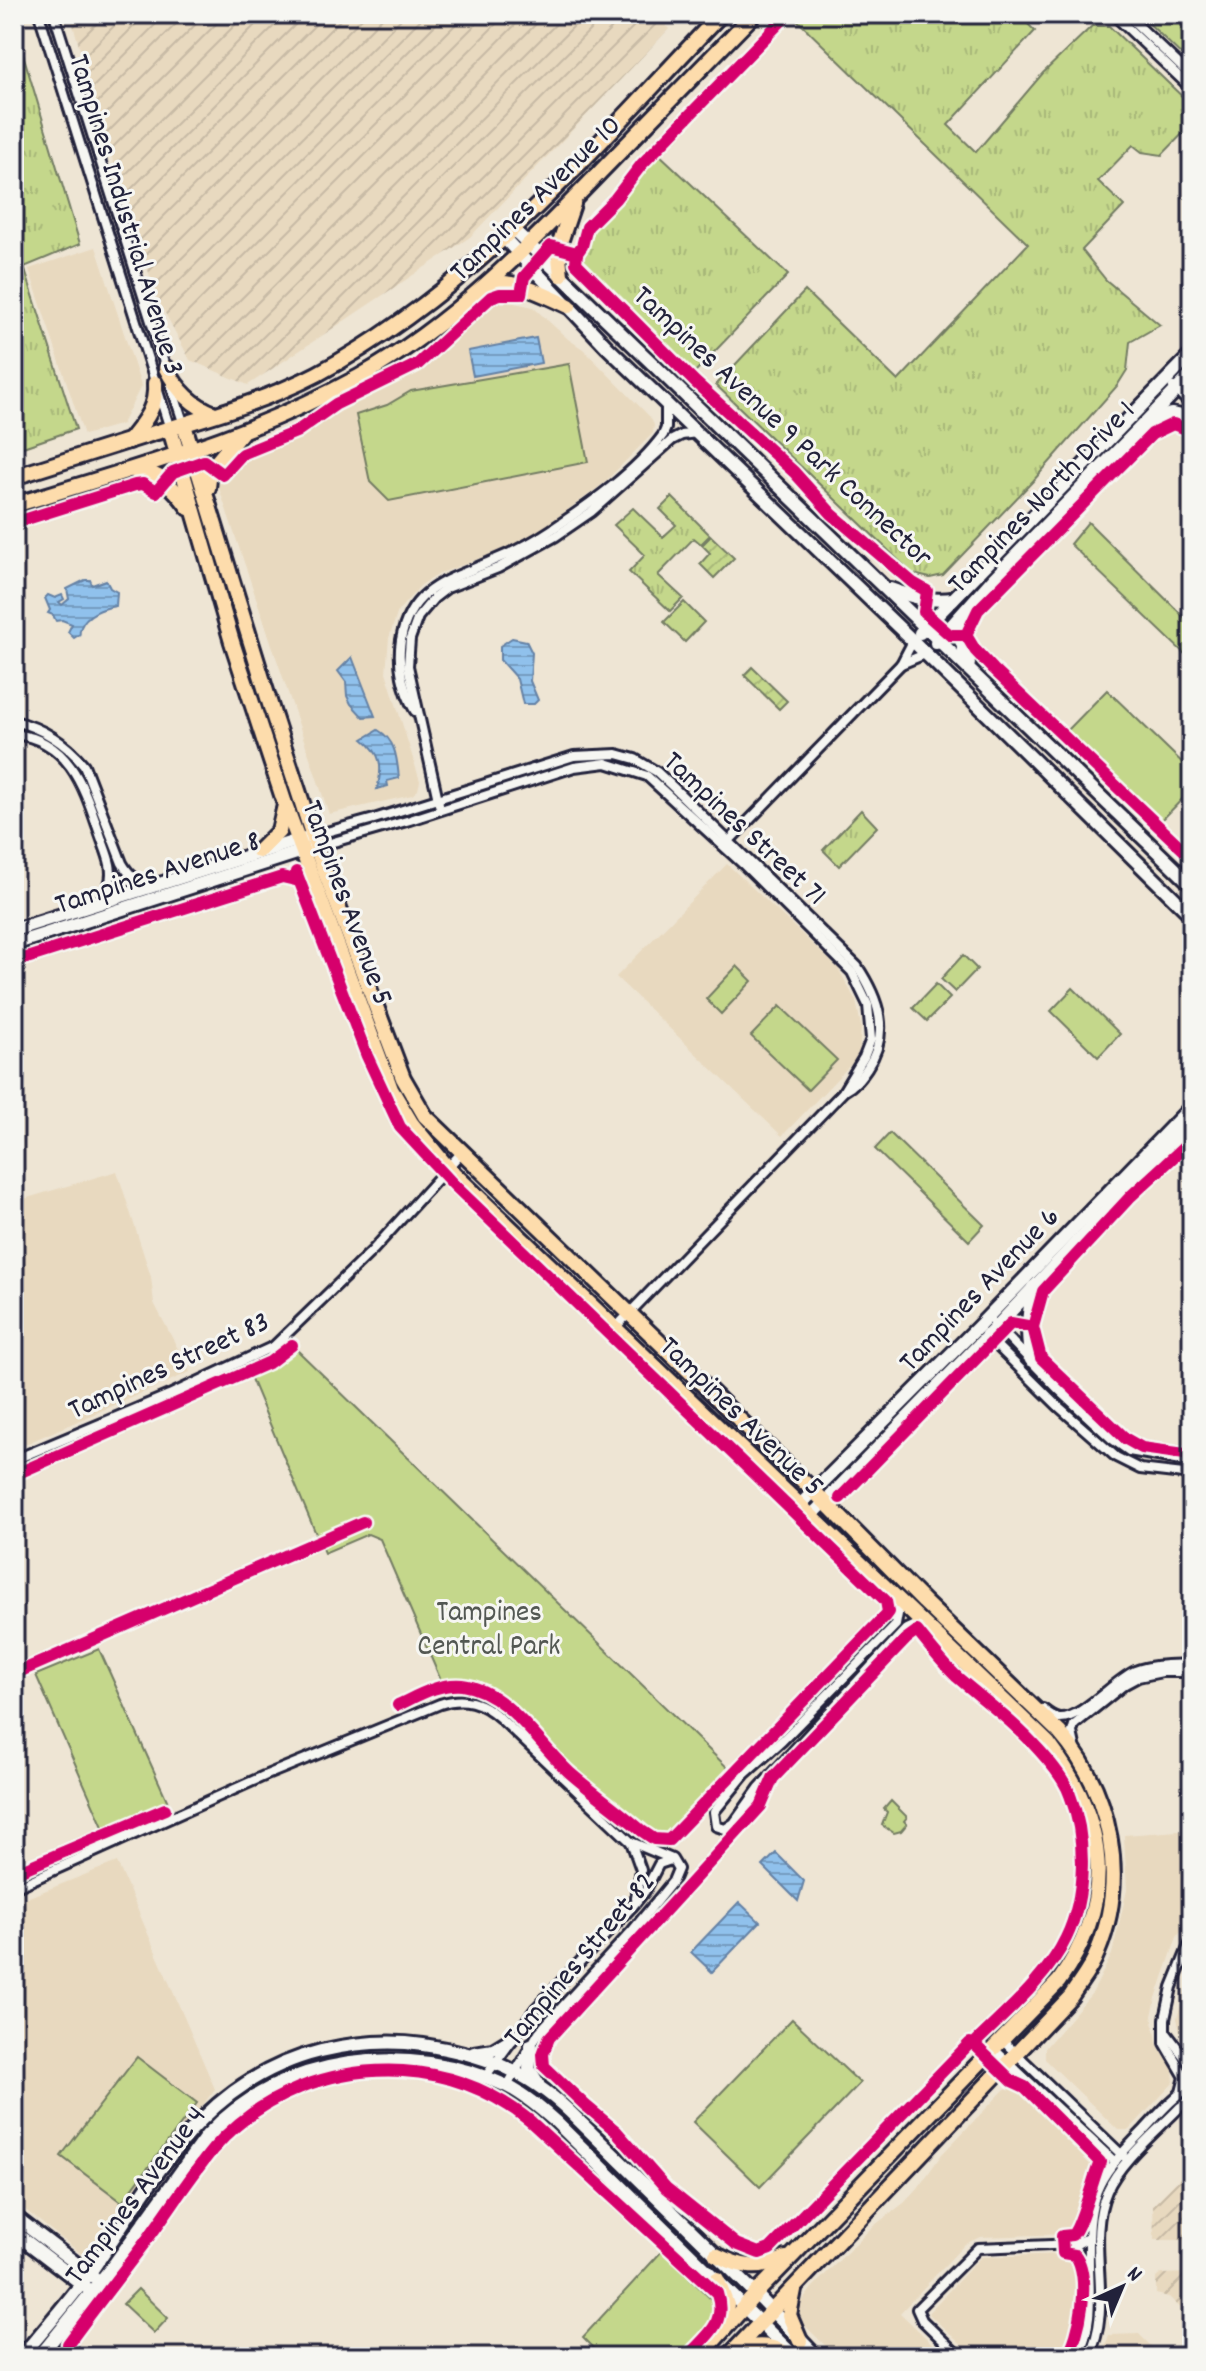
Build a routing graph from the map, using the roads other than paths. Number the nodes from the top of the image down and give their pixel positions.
1 (39, 14) edge
2 (54, 14) edge
3 (721, 14) edge
4 (754, 14) edge
5 (1113, 14) edge
6 (1126, 14) edge
7 (1192, 77) edge
8 (1192, 89) edge
9 (574, 200) junction
10 (510, 234) junction
11 (525, 250) junction
12 (561, 275) junction
13 (488, 283) junction
14 (569, 306) junction
15 (1192, 354) edge
16 (166, 368) junction
17 (1177, 370) junction
18 (1190, 379) edge
19 (1166, 380) junction
20 (155, 383) junction
21 (1177, 390) junction
22 (666, 404) junction
23 (1192, 406) edge
24 (215, 414) junction
25 (1192, 418) edge
26 (1146, 422) junction
27 (177, 427) junction
28 (244, 430) junction
29 (696, 433) junction
30 (128, 441) junction
31 (192, 448) junction
32 (177, 453) junction
33 (128, 470) junction
34 (14, 477) edge
35 (208, 498) junction
36 (14, 505) edge
37 (196, 518) junction
38 (883, 587) junction
39 (953, 599) junction
40 (969, 607) junction
41 (926, 627) junction
42 (939, 640) junction
43 (913, 641) junction
44 (925, 654) junction
45 (901, 664) junction
46 (972, 670) junction
47 (418, 717) junction
48 (14, 721) edge
49 (14, 734) edge
50 (285, 804) junction
51 (439, 804) junction
52 (108, 842) junction
53 (307, 843) junction
54 (726, 844) junction
55 (259, 851) junction
56 (1192, 885) edge
57 (151, 886) junction
58 (99, 901) junction
59 (1192, 916) edge
60 (14, 930) edge
61 (14, 944) edge
62 (1192, 1106) edge
63 (1192, 1120) edge
64 (461, 1153) junction
65 (448, 1168) junction
66 (1033, 1287) junction
67 (629, 1314) junction
68 (992, 1322) junction
69 (615, 1328) junction
70 (982, 1332) junction
71 (1031, 1360) junction
72 (14, 1460) edge
73 (1192, 1462) edge
74 (1192, 1475) edge
75 (819, 1496) junction
76 (805, 1510) junction
77 (900, 1602) junction
78 (924, 1602) junction
79 (921, 1622) junction
80 (1192, 1664) edge
81 (1192, 1672) edge
82 (1022, 1695) junction
83 (1076, 1751) junction
84 (631, 1842) junction
85 (672, 1859) junction
86 (14, 1888) edge
87 (632, 1907) junction
88 (1192, 1938) edge
89 (1167, 2034) junction
90 (511, 2039) junction
91 (998, 2044) junction
92 (531, 2045) junction
93 (467, 2054) junction
94 (1012, 2058) junction
95 (494, 2062) junction
96 (1192, 2067) edge
97 (516, 2071) junction
98 (485, 2077) junction
99 (1192, 2085) edge
100 (507, 2086) junction
101 (539, 2086) junction
102 (1181, 2092) junction
103 (1192, 2099) edge
104 (1121, 2153) junction
105 (1113, 2161) junction
106 (1129, 2161) junction
107 (1121, 2168) junction
108 (14, 2216) edge
109 (14, 2232) edge
110 (1089, 2237) junction
111 (716, 2255) junction
112 (794, 2255) junction
113 (85, 2278) junction
114 (717, 2279) junction
115 (798, 2283) junction
116 (96, 2287) junction
117 (756, 2294) junction
118 (745, 2307) junction
119 (772, 2310) junction
120 (761, 2322) junction
121 (63, 2328) junction
122 (720, 2335) junction
123 (800, 2341) junction
124 (732, 2353) edge
125 (41, 2354) edge
126 (21, 2357) edge
127 (62, 2357) edge
128 (79, 2357) edge
129 (699, 2357) edge
130 (794, 2357) edge
131 (817, 2357) edge
132 (960, 2357) edge
133 (1077, 2357) edge
134 (1088, 2357) edge

1 - 20 street, Tampines Industrial Avenue 3
2 - 16 street, Tampines Industrial Avenue 3
3 - 10 main road, Tampines Avenue 10
4 - 9 main road, Tampines Avenue 10
5 - 8 street
6 - 7 street
9 - 11 main road, Tampines Avenue 10
9 - 12 main road
10 - 11 main road
10 - 24 main road, Tampines Avenue 10
11 - 12 main road
11 - 13 main road, Tampines Avenue 10
11 - 14 main road
12 - 38 main road
13 - 14 main road
13 - 28 main road, Tampines Avenue 10
14 - 22 main road
15 - 17 main road, Tampines North Drive 1
16 - 24 main road
16 - 27 street, Tampines Industrial Avenue 3
17 - 18 street
17 - 19 main road, Tampines North Drive 1
18 - 21 main road, Tampines North Drive 1
19 - 21 street
19 - 39 main road, Tampines North Drive 1
20 - 27 street, Tampines Industrial Avenue 3
20 - 30 main road
21 - 23 street
21 - 26 main road, Tampines North Drive 1
22 - 29 main road
22 - 47 street
24 - 27 main road, Tampines Avenue 10
25 - 26 main road
26 - 40 main road, Tampines North Drive 1
27 - 30 main road, Tampines Avenue 10
27 - 31 main road, Tampines Avenue 5
27 - 32 main road, Tampines Avenue 5
28 - 31 main road, Tampines Avenue 10
28 - 35 main road
29 - 43 main road
29 - 47 street
30 - 34 main road, Tampines Avenue 10
31 - 32 main road, Tampines Avenue 10
31 - 35 main road, Tampines Avenue 5
32 - 33 main road, Tampines Avenue 10
32 - 37 main road, Tampines Avenue 5
33 - 36 main road, Tampines Avenue 10
33 - 37 main road
35 - 53 main road, Tampines Avenue 5
37 - 50 main road, Tampines Avenue 5
38 - 39 main road
38 - 41 main road
39 - 41 main road, Tampines North Drive 1
40 - 42 main road, Tampines North Drive 1
40 - 46 main road
41 - 42 main road
41 - 43 main road, Tampines North Drive 1
42 - 44 main road, Tampines North Drive 1
42 - 46 main road
43 - 44 main road
43 - 45 street
44 - 45 street
44 - 59 main road
45 - 54 street
46 - 56 main road
47 - 51 street
48 - 52 street
49 - 52 street
50 - 53 main road, Tampines Avenue 5
50 - 55 main road
51 - 53 street, Tampines Street 71
51 - 54 street, Tampines Street 71
52 - 57 street
52 - 58 street
53 - 55 main road, Tampines Avenue 8
53 - 61 main road, Tampines Avenue 8
53 - 64 main road, Tampines Avenue 5
53 - 65 main road, Tampines Avenue 5
54 - 67 street, Tampines Street 71
55 - 57 main road, Tampines Avenue 8
57 - 58 main road, Tampines Avenue 8
58 - 60 main road, Tampines Avenue 8
62 - 68 main road, Tampines Avenue 6
63 - 66 main road, Tampines Avenue 6
64 - 65 street, Tampines Street 83
64 - 67 main road, Tampines Avenue 5
65 - 69 main road, Tampines Avenue 5
65 - 72 street, Tampines Street 83
66 - 68 main road, Tampines Avenue 6
66 - 71 main road
67 - 69 street, Tampines Street 71
67 - 75 main road, Tampines Avenue 5
68 - 70 main road, Tampines Avenue 6
68 - 71 street
69 - 76 main road, Tampines Avenue 5
70 - 74 street
70 - 75 main road, Tampines Avenue 6
71 - 73 street
75 - 76 main road, Tampines Avenue 6
75 - 78 main road, Tampines Avenue 5
76 - 77 main road, Tampines Avenue 5
77 - 79 main road, Tampines Avenue 5
77 - 79 street
78 - 79 main road
78 - 82 main road, Tampines Avenue 5
79 - 91 main road, Tampines Avenue 5
80 - 82 street
81 - 83 street
82 - 83 main road, Tampines Avenue 5
83 - 94 main road, Tampines Avenue 5
84 - 85 street, Tampines Street 82
84 - 86 street, Tampines Street 82
84 - 87 street, Tampines Street 82
85 - 87 street, Tampines Street 82
85 - 92 street, Tampines Street 82
87 - 90 street, Tampines Street 82
88 - 89 street
89 - 96 street
89 - 102 street
90 - 93 main road
90 - 95 street, Tampines Street 82
91 - 94 street
91 - 112 main road, Tampines Avenue 5
92 - 97 street, Tampines Street 82
92 - 101 main road
93 - 95 main road, Tampines Avenue 4
93 - 113 main road, Tampines Avenue 4
94 - 104 street
94 - 105 street
94 - 115 main road, Tampines Avenue 5
95 - 97 main road, Tampines Avenue 4
95 - 98 street, Tampines Street 82
97 - 100 street, Tampines Street 82
97 - 101 main road, Tampines Avenue 4
98 - 100 main road, Tampines Avenue 4
98 - 116 main road, Tampines Avenue 4
99 - 102 street
100 - 114 main road, Tampines Avenue 4
101 - 111 main road, Tampines Avenue 4
102 - 104 street
103 - 106 street
104 - 105 street
104 - 106 street
105 - 107 street
105 - 110 street
106 - 107 street
107 - 134 street
108 - 113 main road
109 - 113 main road
110 - 132 street
110 - 133 street
111 - 112 main road
111 - 117 main road, Tampines Avenue 4
112 - 117 main road, Tampines Avenue 5
113 - 116 main road
113 - 126 main road, Tampines Avenue 4
114 - 118 main road, Tampines Avenue 4
114 - 122 main road
115 - 119 main road, Tampines Avenue 5
115 - 123 main road
116 - 121 main road, Tampines Avenue 4
117 - 118 main road, Tampines Avenue 5
117 - 119 main road, Tampines Avenue 4
118 - 120 main road, Tampines Avenue 4
118 - 122 main road, Tampines Avenue 5
119 - 120 main road, Tampines Avenue 5
119 - 123 main road, Tampines Avenue 4
120 - 124 main road, Tampines Avenue 5
120 - 130 main road, Tampines Avenue 4
121 - 125 main road, Tampines Avenue 4
121 - 128 street
122 - 129 main road, Tampines Avenue 5
123 - 131 main road, Tampines Avenue 4
124 - 130 main road
125 - 127 street

